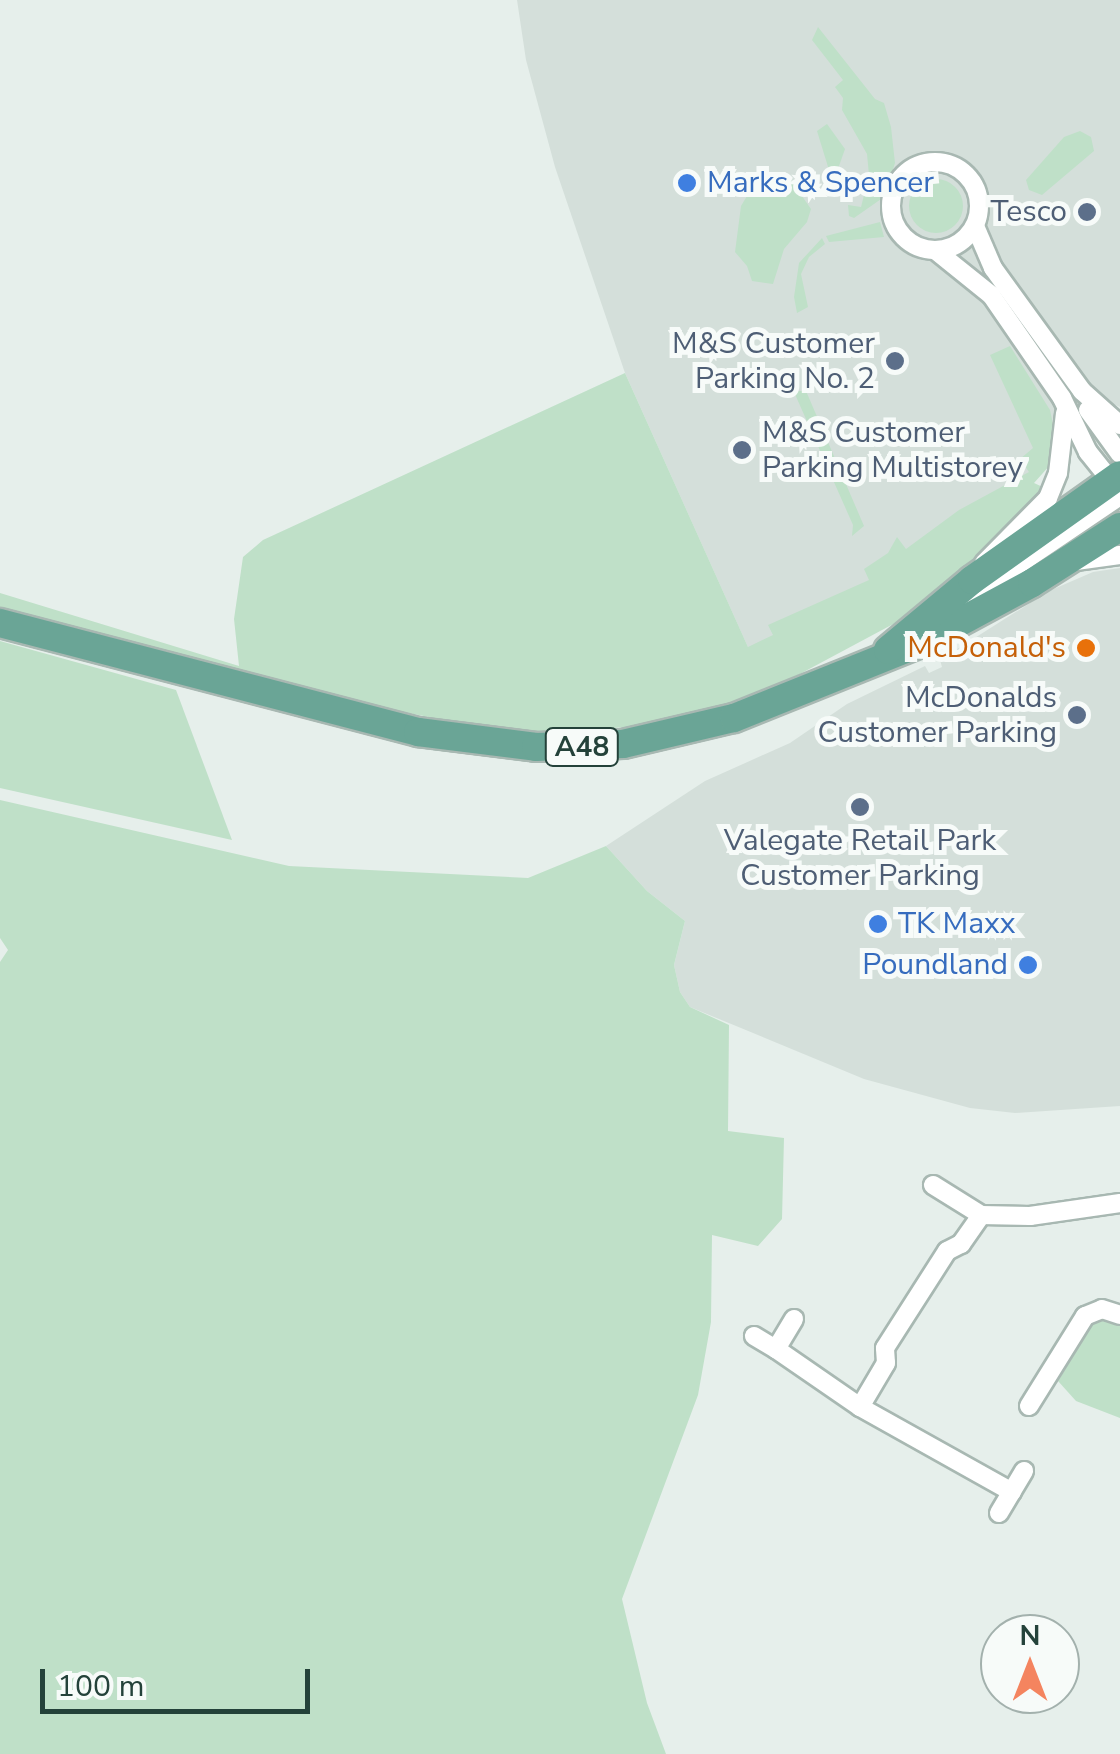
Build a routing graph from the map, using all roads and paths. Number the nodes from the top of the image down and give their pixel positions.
1 (974, 226) junction
2 (935, 250) junction
3 (1082, 391) junction
4 (1066, 408) junction
5 (1120, 426) edge
6 (1120, 454) edge
7 (1118, 485) edge
8 (1120, 527) edge
9 (1120, 555) edge
10 (1066, 562) junction
11 (972, 580) junction
12 (0, 623) edge
13 (913, 625) junction
14 (884, 654) junction
15 (933, 1185) dead end
16 (1120, 1202) edge
17 (981, 1215) junction
18 (1120, 1315) edge
19 (794, 1319) dead end
20 (754, 1336) dead end
21 (776, 1349) junction
22 (1029, 1406) dead end
23 (860, 1407) junction
24 (1024, 1472) dead end
25 (1012, 1492) junction
26 (999, 1513) dead end

1 - 2 street
1 - 2 street
1 - 3 street
2 - 4 street
3 - 5 street
3 - 6 street
4 - 7 street
4 - 11 street
7 - 11 main road, A48
7 - 13 street
8 - 10 main road, A48
9 - 10 street
10 - 14 main road, A48
11 - 13 main road, A48
12 - 14 main road, A48
13 - 14 main road, A48
15 - 17 street
16 - 17 street
17 - 23 street
18 - 22 street
19 - 21 street
20 - 21 street
21 - 23 street
23 - 25 street
24 - 25 street
25 - 26 street

